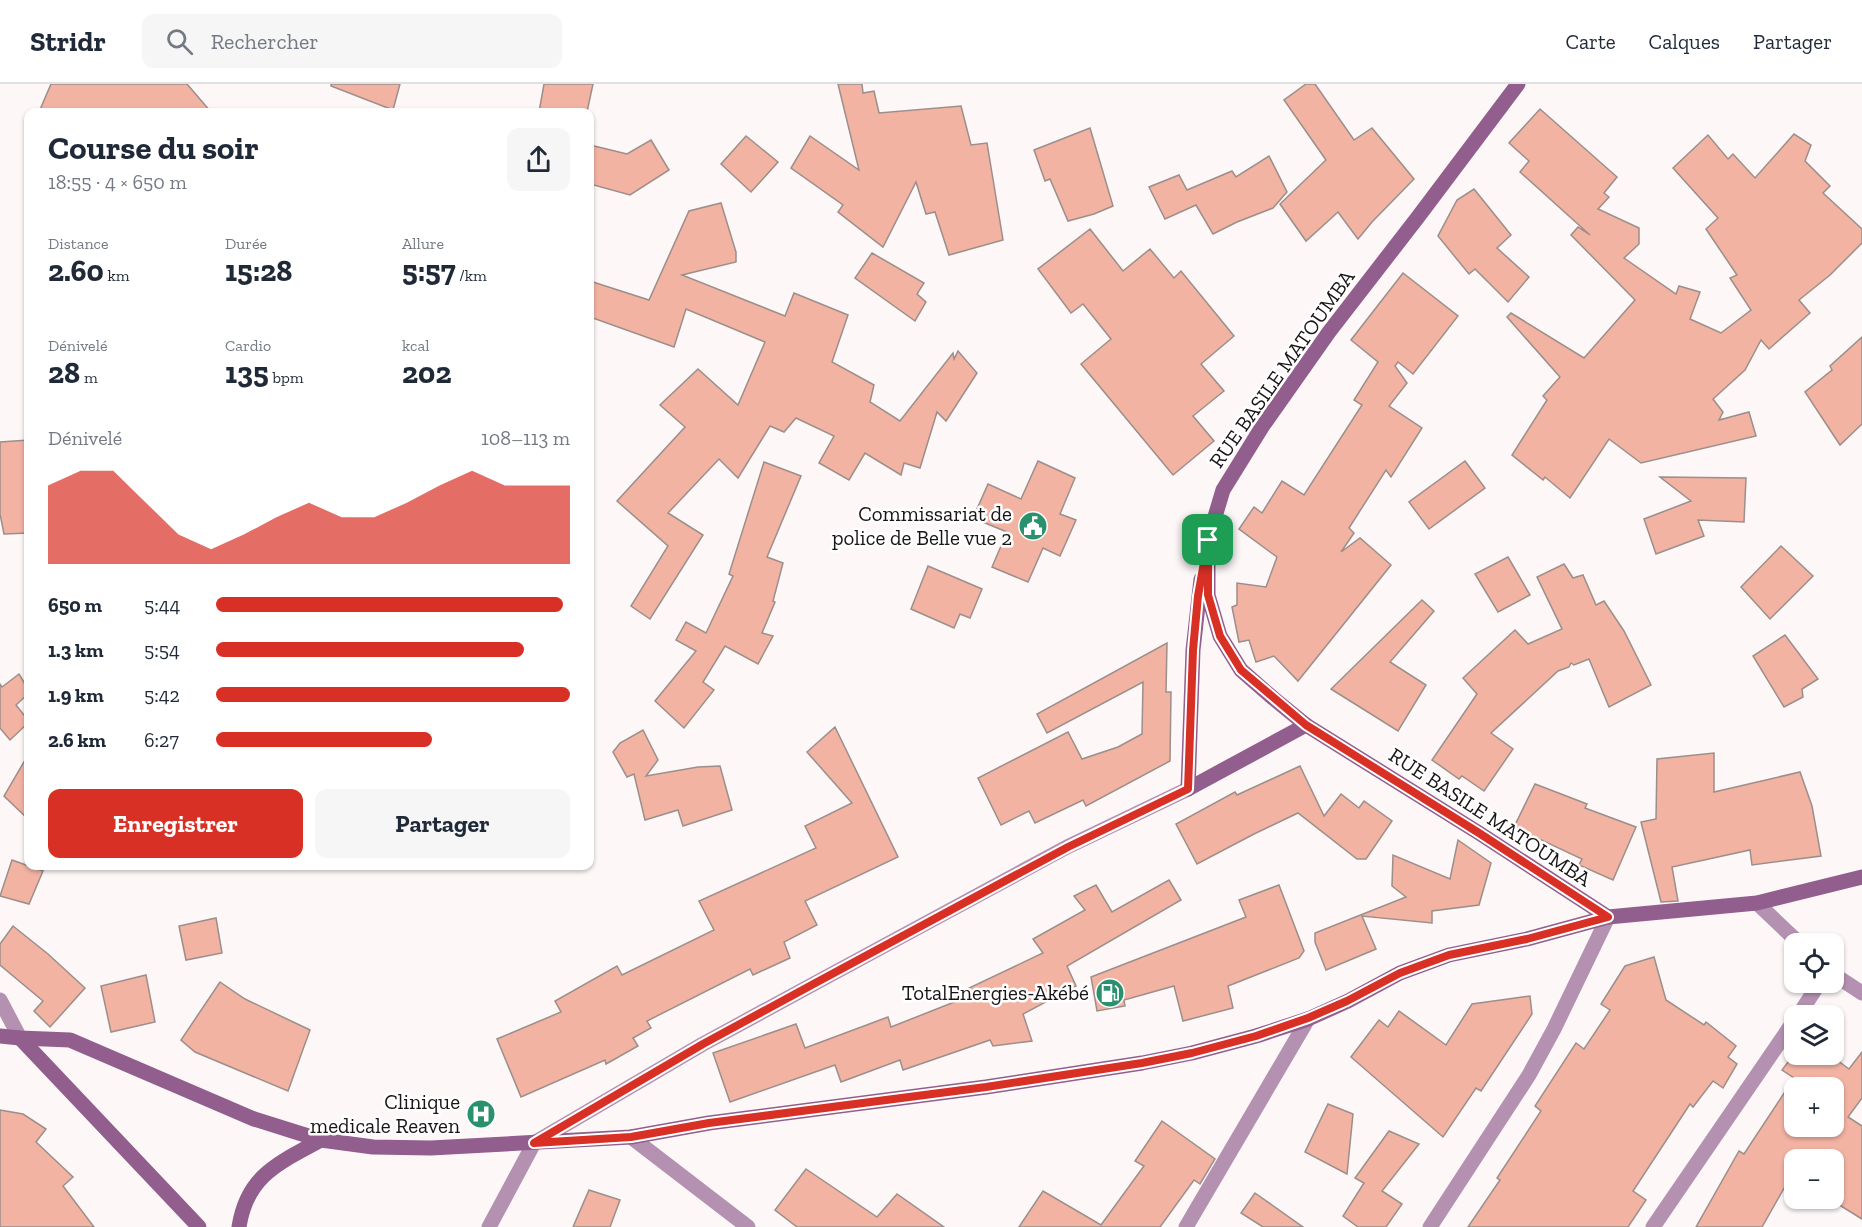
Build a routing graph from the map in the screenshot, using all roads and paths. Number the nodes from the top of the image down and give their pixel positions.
1 (1512, 86) edge
2 (1208, 540) junction
3 (1306, 725) junction
4 (1188, 789) junction
5 (1862, 877) edge
6 (1757, 903) junction
7 (1608, 917) junction
8 (1788, 933) edge
9 (1844, 981) edge
10 (1862, 993) edge
11 (0, 1000) edge
12 (1308, 1018) junction
13 (0, 1036) edge
14 (1784, 1036) edge
15 (20, 1038) junction
16 (631, 1137) junction
17 (321, 1140) junction
18 (534, 1143) junction
19 (199, 1227) edge
20 (239, 1227) edge
21 (489, 1227) edge
22 (748, 1227) edge
23 (1186, 1227) edge
24 (1431, 1227) edge
25 (1653, 1227) edge

1 - 2 street, RUE BASILE MATOUMBA
2 - 3 street, RUE BASILE MATOUMBA
2 - 4 street
3 - 4 street
3 - 7 street, RUE BASILE MATOUMBA
4 - 18 street
5 - 6 street
6 - 7 street
6 - 8 street
7 - 12 street
7 - 24 street
9 - 10 street
11 - 15 street
12 - 16 street
12 - 23 street
13 - 15 street
14 - 25 street
15 - 17 street
15 - 19 street
16 - 18 street
16 - 22 street
17 - 18 street
17 - 20 street
18 - 21 street

